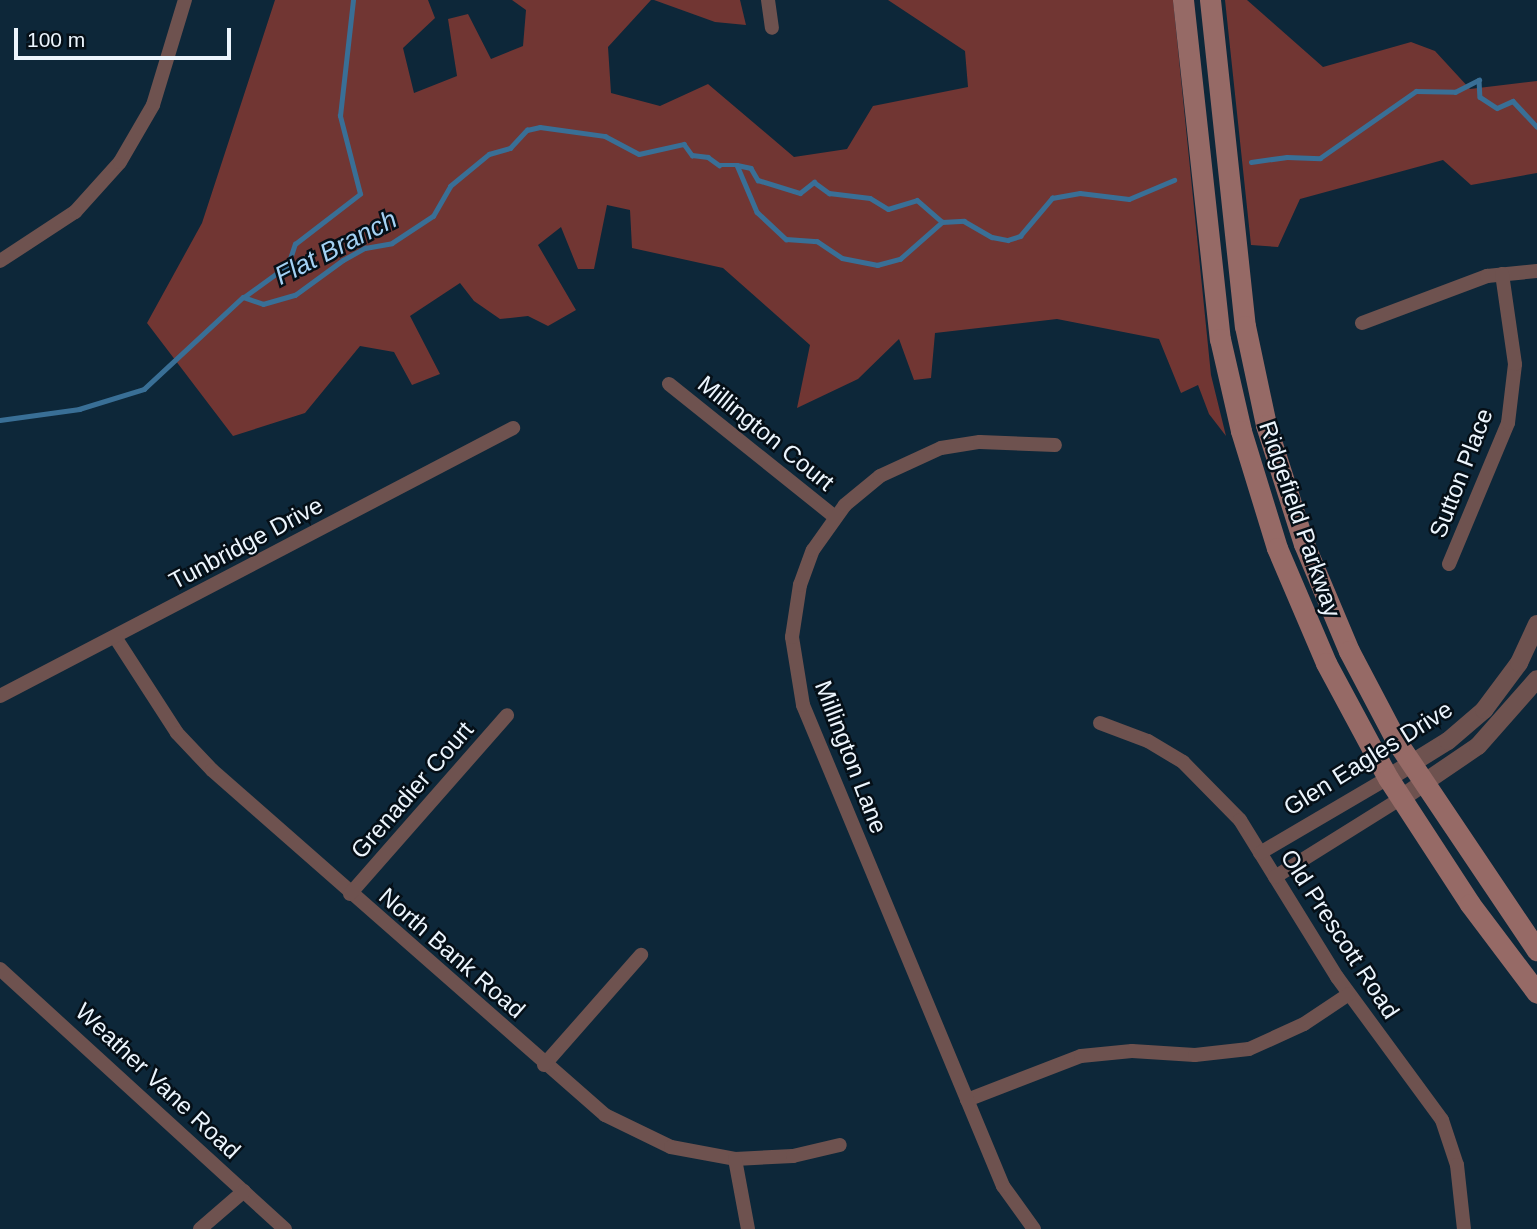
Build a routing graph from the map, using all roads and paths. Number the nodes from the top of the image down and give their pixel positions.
1 (185, 0) edge
2 (768, 0) edge
3 (1183, 0) edge
4 (1210, 0) edge
5 (772, 28) dead end
6 (0, 261) edge
7 (1537, 271) edge
8 (1502, 274) junction
9 (1362, 323) dead end
10 (669, 384) dead end
11 (513, 428) dead end
12 (1055, 445) dead end
13 (835, 517) junction
14 (1449, 564) dead end
15 (1537, 624) edge
16 (115, 637) junction
17 (1537, 678) edge
18 (0, 696) edge
19 (507, 715) dead end
20 (1100, 723) dead end
21 (1412, 765) junction
22 (1388, 778) junction
23 (1424, 785) junction
24 (1401, 799) junction
25 (1260, 853) junction
26 (1275, 877) junction
27 (351, 894) junction
28 (1537, 950) edge
29 (641, 955) dead end
30 (0, 969) edge
31 (1537, 993) edge
32 (1349, 994) junction
33 (544, 1065) junction
34 (967, 1100) junction
35 (840, 1146) dead end
36 (735, 1160) junction
37 (244, 1191) junction
38 (201, 1229) edge
39 (285, 1229) edge
40 (748, 1229) edge
41 (1034, 1229) edge
42 (1464, 1229) edge

1 - 6 street
2 - 5 street
3 - 22 main road, Ridgefield Parkway
4 - 21 main road, Ridgefield Parkway
7 - 8 street
8 - 9 street
8 - 14 street, Sutton Place
10 - 13 street, Millington Court
11 - 16 street, Tunbridge Drive
12 - 13 street, Millington Lane
13 - 34 street, Millington Lane
15 - 21 street, Glen Eagles Drive
16 - 18 street, Tunbridge Drive
16 - 27 street, North Bank Road
17 - 23 street, Glen Eagles Drive
19 - 27 street, Grenadier Court
20 - 25 street, Old Prescott Road
21 - 22 street, Glen Eagles Drive
21 - 23 main road, Ridgefield Parkway
22 - 24 main road, Ridgefield Parkway
22 - 25 street, Glen Eagles Drive
23 - 24 street, Glen Eagles Drive
23 - 28 main road, Ridgefield Parkway
24 - 26 street, Glen Eagles Drive
24 - 31 main road, Ridgefield Parkway
25 - 26 street, Old Prescott Road
26 - 32 street, Old Prescott Road
27 - 33 street, North Bank Road
29 - 33 street
30 - 37 street, Weather Vane Road
32 - 34 street
32 - 42 street, Old Prescott Road
33 - 36 street, North Bank Road
34 - 41 street, Millington Lane
35 - 36 street, North Bank Road
36 - 40 street
37 - 38 street
37 - 39 street, Weather Vane Road

